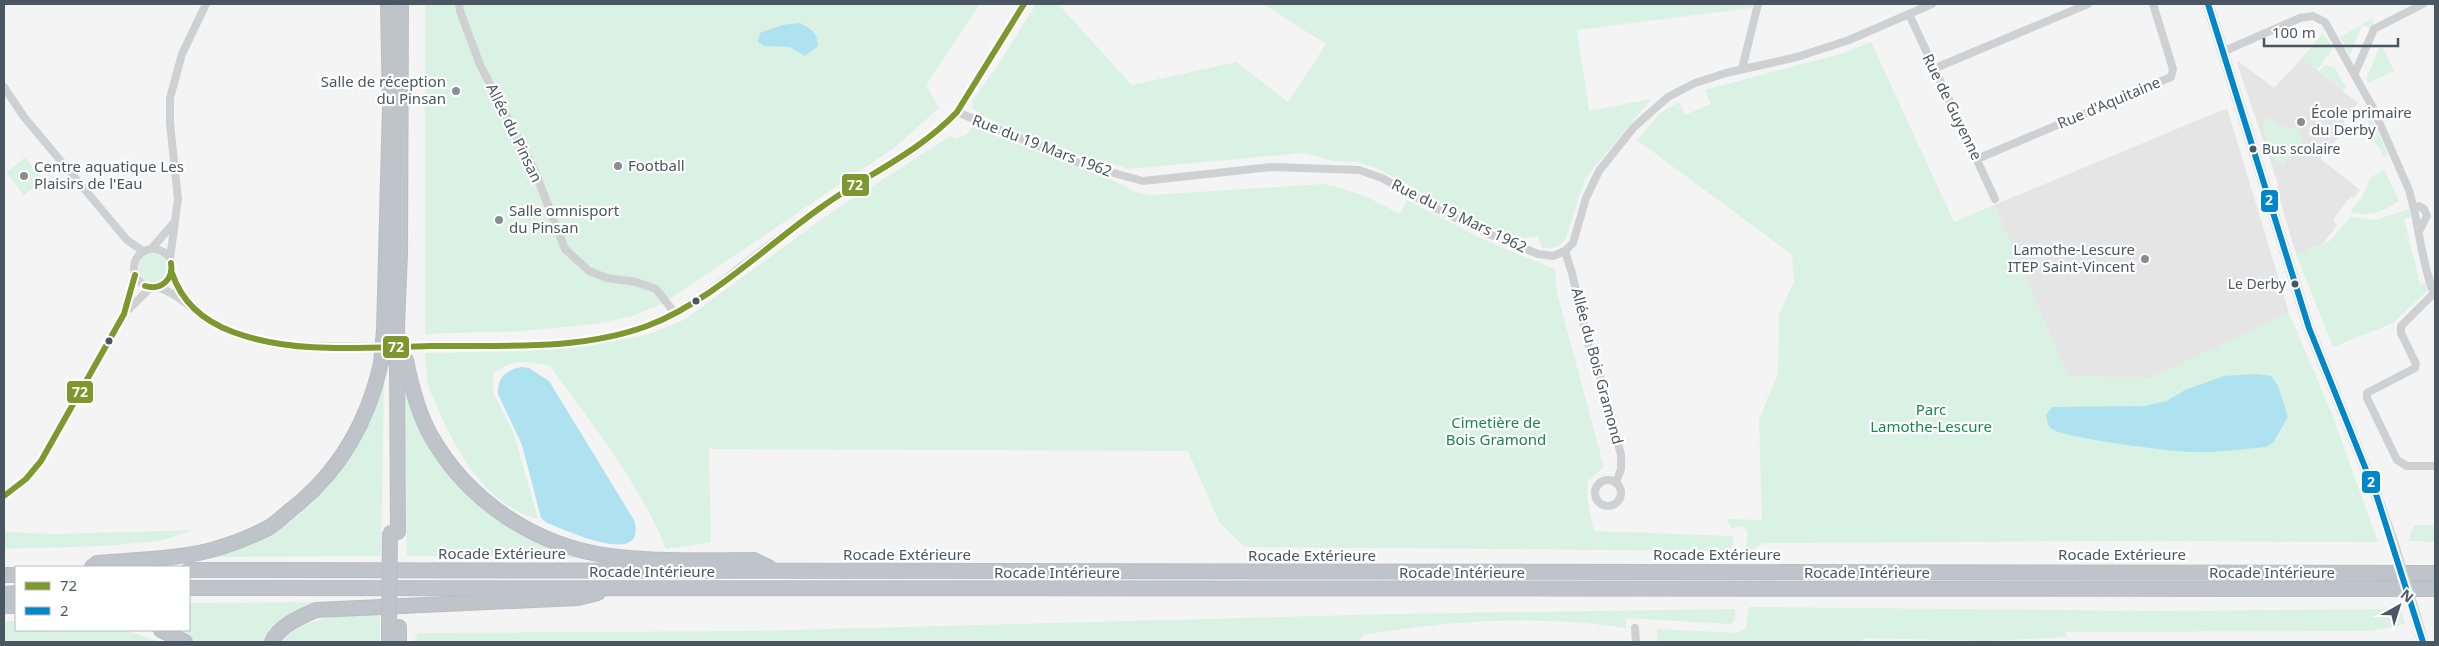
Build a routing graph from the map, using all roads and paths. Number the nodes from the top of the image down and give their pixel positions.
1 (206, 4) edge
2 (388, 4) edge
3 (402, 4) edge
4 (459, 4) edge
5 (1024, 4) edge
6 (1758, 4) edge
7 (1932, 4) edge
8 (2088, 4) edge
9 (2153, 4) edge
10 (2208, 4) edge
11 (2423, 4) edge
12 (1909, 14) junction
13 (2222, 50) junction
14 (1742, 68) junction
15 (1933, 69) junction
16 (2355, 73) junction
17 (4, 87) edge
18 (956, 112) junction
19 (1977, 159) junction
20 (1995, 199) dead end
21 (174, 222) junction
22 (127, 240) junction
23 (152, 248) junction
24 (1565, 250) junction
25 (143, 251) junction
26 (394, 252) junction
27 (170, 258) junction
28 (135, 260) junction
29 (172, 273) junction
30 (135, 275) junction
31 (154, 287) junction
32 (2434, 293) edge
33 (180, 297) junction
34 (675, 313) junction
35 (124, 314) junction
36 (394, 328) junction
37 (394, 361) junction
38 (2435, 466) edge
39 (1616, 483) dead end
40 (4, 496) edge
41 (93, 566) edge
42 (190, 570) edge
43 (778, 572) junction
44 (2435, 573) edge
45 (190, 588) edge
46 (614, 588) junction
47 (2435, 589) edge
48 (394, 627) junction
49 (1635, 628) dead end
50 (162, 631) edge
51 (186, 642) edge
52 (272, 642) edge
53 (389, 642) edge
54 (399, 642) edge
55 (1636, 642) edge
56 (2423, 642) edge

1 - 21 street
2 - 26 highway
3 - 26 highway
4 - 34 street, Allée du Pinsan
5 - 18 street
6 - 14 street
7 - 12 street
8 - 15 street
9 - 19 street, Rue d'Aquitaine
10 - 13 street
11 - 16 street
12 - 14 street
12 - 15 street, Rue de Guyenne
13 - 16 street
13 - 56 street, bridge
14 - 24 street
15 - 19 street, Rue de Guyenne
16 - 32 street
17 - 22 street
18 - 24 street, Rue du 19 Mars 1962
18 - 34 street
19 - 20 street, Rue de Guyenne
21 - 23 street
21 - 27 street
22 - 25 street
22 - 28 street
23 - 25 street
23 - 27 street
24 - 39 street, Allée du Bois Gramond
25 - 28 street
26 - 36 highway
26 - 36 highway
27 - 29 street
28 - 30 street
29 - 31 street
29 - 33 street
30 - 31 street
30 - 35 street
31 - 33 street
31 - 35 street
32 - 38 street
33 - 34 street
35 - 40 street
36 - 37 highway
36 - 37 highway, bridge
37 - 41 highway
37 - 43 highway
37 - 48 highway
42 - 43 highway, Rocade Extérieure
43 - 44 highway, Rocade Extérieure
45 - 46 highway, Rocade Intérieure
46 - 47 highway, Rocade Intérieure
46 - 52 highway
48 - 53 highway
48 - 54 highway
49 - 55 street
50 - 51 highway

